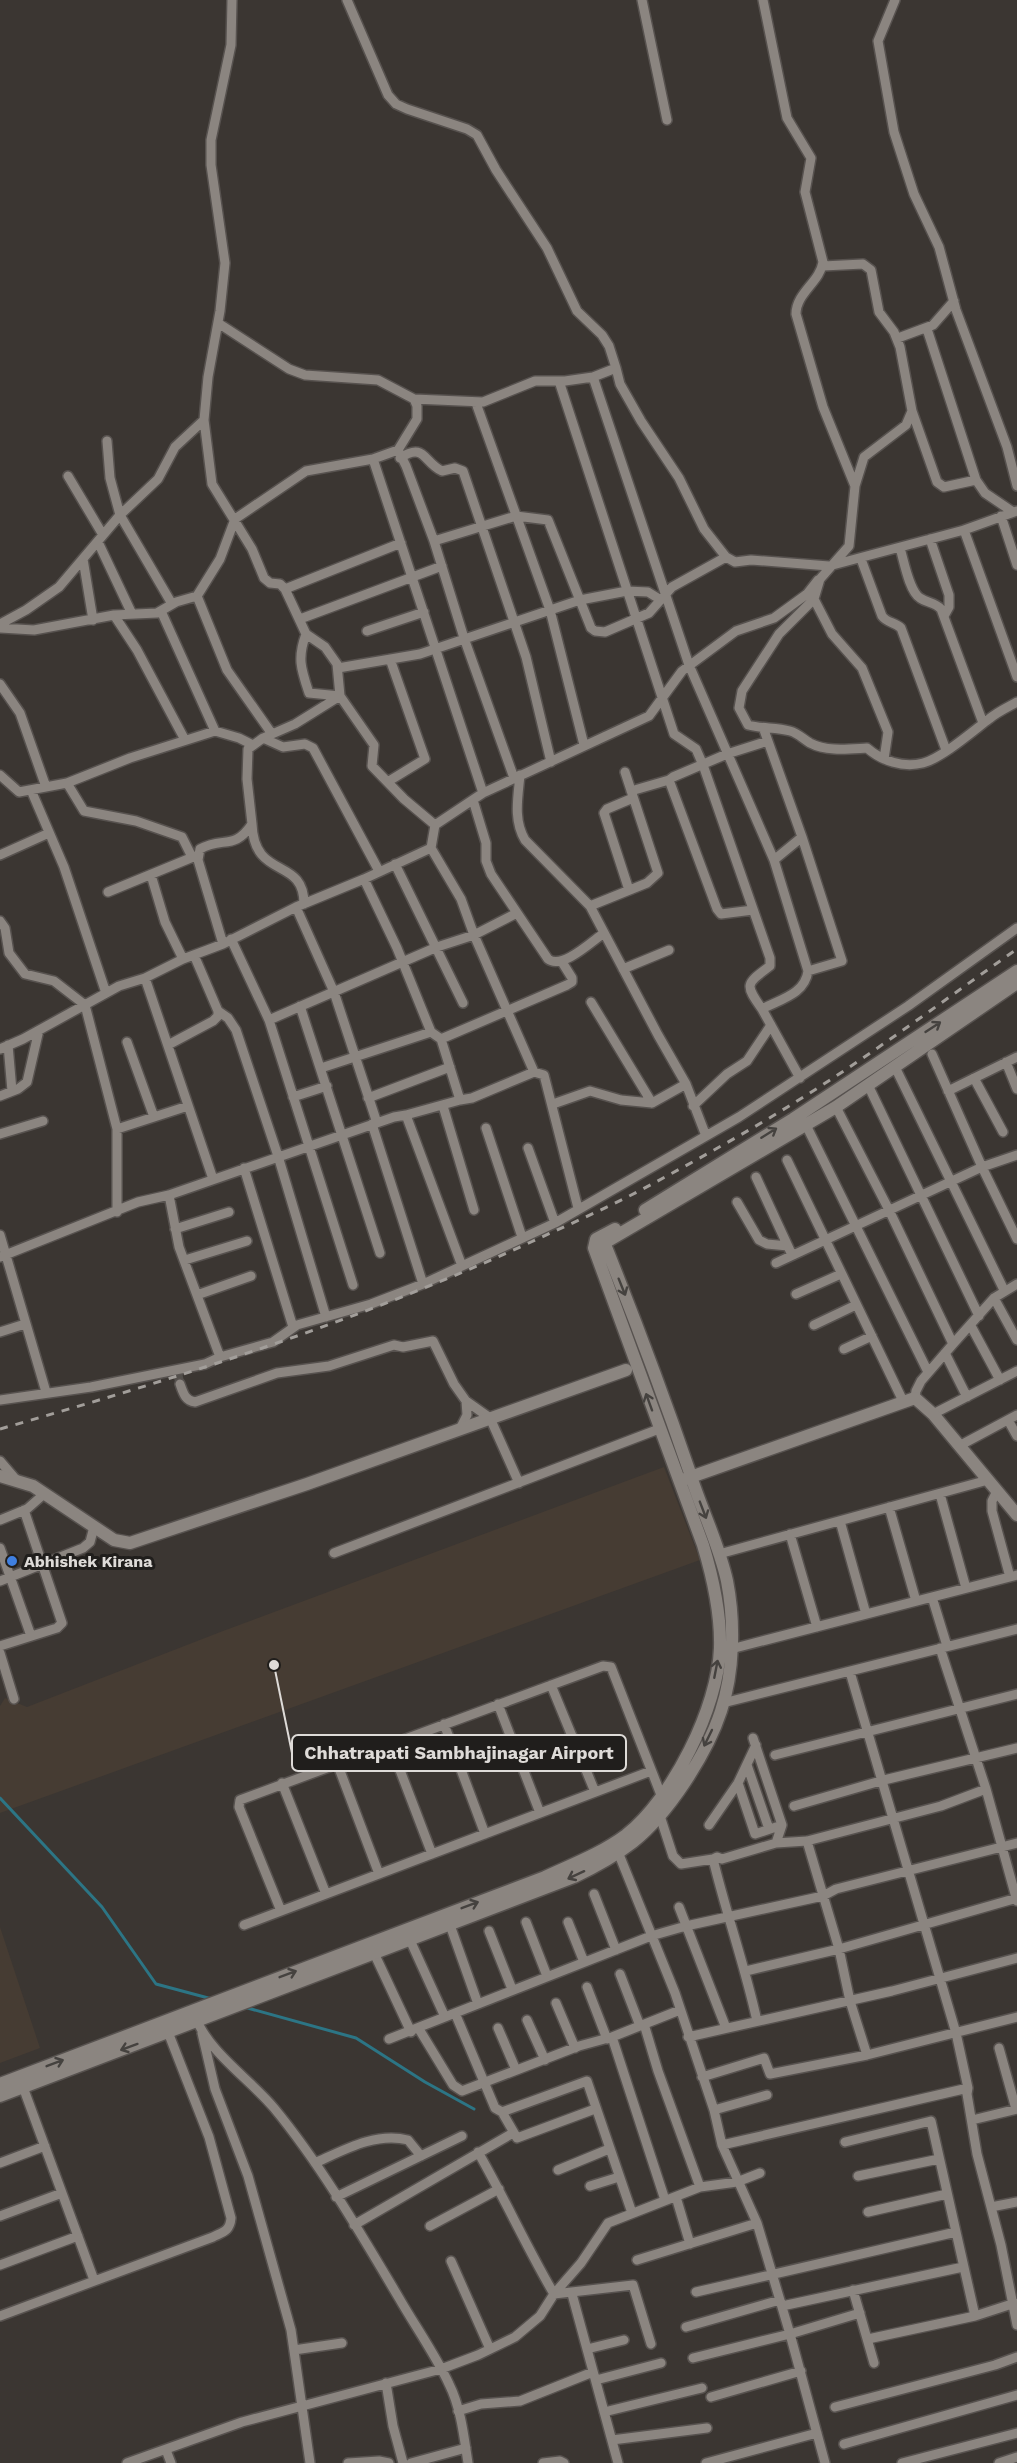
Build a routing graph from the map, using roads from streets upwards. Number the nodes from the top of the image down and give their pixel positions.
1 (232, 0) edge
2 (347, 0) edge
3 (642, 0) edge
4 (763, 0) edge
5 (895, 0) edge
6 (667, 120) dead end
7 (822, 266) junction
8 (954, 301) junction
9 (218, 323) junction
10 (927, 329) junction
11 (898, 338) junction
12 (616, 368) junction
13 (593, 377) junction
14 (560, 381) junction
15 (414, 399) junction
16 (476, 403) junction
17 (912, 411) junction
18 (204, 420) junction
19 (107, 441) dead end
20 (399, 454) junction
21 (373, 459) junction
22 (68, 476) dead end
23 (976, 480) junction
24 (855, 486) junction
25 (1017, 486) edge
26 (1015, 511) edge
27 (120, 515) junction
28 (516, 516) junction
29 (1001, 516) junction
30 (236, 519) junction
31 (481, 527) junction
32 (964, 530) junction
33 (100, 539) junction
34 (930, 539) junction
35 (434, 541) junction
36 (401, 543) junction
37 (900, 548) junction
38 (726, 557) junction
39 (83, 559) junction
40 (861, 559) junction
41 (1017, 565) edge
42 (442, 566) junction
43 (829, 566) junction
44 (412, 576) junction
45 (820, 579) junction
46 (285, 589) junction
47 (627, 591) junction
48 (197, 596) junction
49 (663, 597) junction
50 (814, 598) junction
51 (580, 600) junction
52 (172, 604) junction
53 (550, 610) junction
54 (161, 611) junction
55 (424, 612) junction
56 (132, 614) junction
57 (114, 615) junction
58 (944, 616) junction
59 (300, 619) junction
60 (636, 619) junction
61 (93, 620) junction
62 (513, 622) junction
63 (0, 626) edge
64 (368, 631) dead end
65 (306, 634) junction
66 (464, 638) junction
67 (436, 648) junction
68 (390, 660) junction
69 (689, 665) junction
70 (338, 668) junction
71 (1017, 677) edge
72 (0, 684) edge
73 (340, 696) junction
74 (663, 699) junction
75 (1017, 702) edge
76 (983, 723) junction
77 (215, 730) junction
78 (764, 730) junction
79 (268, 736) junction
80 (185, 740) junction
81 (768, 741) junction
82 (253, 745) junction
83 (584, 745) junction
84 (946, 750) junction
85 (727, 754) junction
86 (884, 759) junction
87 (551, 762) junction
88 (703, 765) junction
89 (625, 772) dead end
90 (0, 775) edge
91 (517, 776) junction
92 (669, 780) junction
93 (389, 781) junction
94 (67, 783) junction
95 (46, 787) junction
96 (31, 790) junction
97 (483, 793) junction
98 (632, 795) junction
99 (473, 800) junction
100 (252, 824) junction
101 (435, 825) junction
102 (49, 833) junction
103 (802, 837) junction
104 (431, 848) junction
105 (0, 855) edge
106 (196, 856) junction
107 (774, 860) junction
108 (395, 864) junction
109 (379, 871) junction
110 (150, 874) junction
111 (364, 879) junction
112 (629, 890) junction
113 (108, 892) dead end
114 (300, 905) junction
115 (590, 906) junction
116 (753, 910) junction
117 (517, 914) junction
118 (0, 921) edge
119 (1017, 928) edge
120 (604, 933) junction
121 (474, 935) junction
122 (227, 941) junction
123 (437, 947) junction
124 (669, 950) dead end
125 (194, 955) junction
126 (183, 959) junction
127 (562, 962) junction
128 (402, 963) junction
129 (623, 969) junction
130 (808, 971) junction
131 (1017, 971) edge
132 (145, 978) junction
133 (1017, 983) edge
134 (333, 992) junction
135 (106, 993) junction
136 (591, 1002) dead end
137 (463, 1003) dead end
138 (85, 1005) junction
139 (300, 1006) junction
140 (762, 1009) junction
141 (218, 1011) junction
142 (509, 1011) junction
143 (269, 1020) junction
144 (771, 1025) junction
145 (39, 1030) junction
146 (431, 1032) junction
147 (441, 1039) junction
148 (127, 1042) dead end
149 (168, 1045) junction
150 (4, 1047) edge
151 (932, 1054) dead end
152 (1017, 1057) edge
153 (355, 1058) junction
154 (1006, 1062) junction
155 (450, 1067) junction
156 (895, 1067) junction
157 (321, 1068) junction
158 (534, 1072) junction
159 (800, 1078) junction
160 (974, 1078) junction
161 (686, 1084) junction
162 (868, 1085) junction
163 (327, 1086) junction
164 (1017, 1089) edge
165 (948, 1090) junction
166 (12, 1092) junction
167 (0, 1096) edge
168 (293, 1096) junction
169 (368, 1098) junction
170 (460, 1100) junction
171 (652, 1103) junction
172 (553, 1104) junction
173 (188, 1106) junction
174 (443, 1106) junction
175 (693, 1106) junction
176 (836, 1107) junction
177 (406, 1115) junction
178 (154, 1117) junction
179 (43, 1121) dead end
180 (375, 1123) junction
181 (806, 1125) junction
182 (486, 1128) dead end
183 (117, 1129) junction
184 (1003, 1132) dead end
185 (0, 1134) edge
186 (343, 1134) junction
187 (706, 1136) junction
188 (308, 1146) junction
189 (528, 1148) dead end
190 (1017, 1155) edge
191 (278, 1156) junction
192 (787, 1160) dead end
193 (982, 1167) junction
194 (244, 1168) junction
195 (756, 1177) dead end
196 (213, 1179) junction
197 (952, 1181) junction
198 (169, 1196) junction
199 (920, 1196) junction
200 (737, 1202) dead end
201 (578, 1208) junction
202 (474, 1210) dead end
203 (889, 1210) junction
204 (117, 1212) junction
205 (229, 1212) dead end
206 (555, 1223) junction
207 (856, 1226) junction
208 (1014, 1228) edge
209 (175, 1229) junction
210 (0, 1235) edge
211 (522, 1237) junction
212 (1017, 1239) edge
213 (247, 1240) dead end
214 (825, 1240) junction
215 (601, 1243) junction
216 (790, 1251) junction
217 (380, 1253) dead end
218 (3, 1257) edge
219 (185, 1260) junction
220 (776, 1263) dead end
221 (462, 1266) junction
222 (842, 1274) junction
223 (251, 1276) dead end
224 (423, 1284) junction
225 (1017, 1284) edge
226 (353, 1285) dead end
227 (1004, 1290) junction
228 (796, 1294) dead end
229 (197, 1295) junction
230 (994, 1298) junction
231 (856, 1305) junction
232 (979, 1316) junction
233 (326, 1317) junction
234 (25, 1324) junction
235 (814, 1325) dead end
236 (971, 1326) junction
237 (293, 1327) junction
238 (0, 1332) edge
239 (872, 1336) junction
240 (1017, 1340) edge
241 (953, 1344) junction
242 (844, 1349) dead end
243 (945, 1353) junction
244 (220, 1357) junction
245 (652, 1364) junction
246 (633, 1369) junction
247 (1017, 1371) edge
248 (928, 1372) junction
249 (178, 1376) junction
250 (1000, 1380) junction
251 (46, 1392) junction
252 (967, 1396) junction
253 (0, 1400) edge
254 (909, 1400) junction
255 (466, 1401) junction
256 (933, 1414) junction
257 (1013, 1417) edge
258 (490, 1418) junction
259 (460, 1429) junction
260 (659, 1430) junction
261 (1017, 1436) edge
262 (959, 1446) junction
263 (0, 1461) edge
264 (0, 1476) edge
265 (685, 1479) junction
266 (988, 1480) junction
267 (19, 1482) junction
268 (519, 1483) junction
269 (997, 1491) junction
270 (44, 1494) junction
271 (940, 1494) junction
272 (890, 1508) junction
273 (24, 1510) junction
274 (1017, 1515) edge
275 (0, 1520) edge
276 (840, 1521) junction
277 (94, 1527) junction
278 (790, 1534) junction
279 (0, 1548) edge
280 (334, 1553) dead end
281 (718, 1554) junction
282 (43, 1564) junction
283 (1013, 1576) edge
284 (10, 1577) junction
285 (0, 1581) edge
286 (966, 1588) junction
287 (932, 1597) junction
288 (916, 1601) junction
289 (866, 1614) junction
290 (724, 1625) junction
291 (817, 1627) junction
292 (1017, 1629) edge
293 (31, 1636) junction
294 (0, 1646) edge
295 (944, 1647) junction
296 (731, 1649) junction
297 (0, 1653) edge
298 (850, 1672) junction
299 (551, 1685) junction
300 (1017, 1694) edge
301 (14, 1699) dead end
302 (723, 1703) junction
303 (498, 1704) junction
304 (958, 1707) junction
305 (444, 1724) junction
306 (866, 1731) junction
307 (390, 1744) junction
308 (1017, 1748) edge
309 (775, 1755) dead end
310 (976, 1758) junction
311 (337, 1763) junction
312 (747, 1765) junction
313 (651, 1771) junction
314 (884, 1780) junction
315 (282, 1783) junction
316 (738, 1783) junction
317 (986, 1789) junction
318 (595, 1792) junction
319 (794, 1806) dead end
320 (662, 1807) junction
321 (540, 1813) junction
322 (895, 1818) junction
323 (782, 1824) junction
324 (709, 1825) dead end
325 (769, 1829) junction
326 (485, 1833) junction
327 (807, 1841) junction
328 (1017, 1842) edge
329 (776, 1843) junction
330 (1002, 1846) junction
331 (618, 1852) junction
332 (432, 1854) junction
333 (713, 1859) junction
334 (909, 1870) junction
335 (379, 1874) junction
336 (326, 1894) junction
337 (594, 1894) dead end
338 (823, 1896) junction
339 (1017, 1899) edge
340 (680, 1907) dead end
341 (280, 1911) junction
342 (728, 1917) junction
343 (526, 1922) dead end
344 (568, 1922) dead end
345 (244, 1925) dead end
346 (450, 1925) junction
347 (925, 1925) junction
348 (686, 1926) junction
349 (489, 1931) dead end
350 (651, 1936) junction
351 (410, 1940) junction
352 (839, 1949) junction
353 (616, 1950) junction
354 (374, 1953) junction
355 (1017, 1958) edge
356 (584, 1962) junction
357 (746, 1971) junction
358 (620, 1974) dead end
359 (547, 1976) junction
360 (940, 1978) junction
361 (587, 1987) dead end
362 (512, 1989) junction
363 (242, 1998) junction
364 (850, 2001) junction
365 (556, 2003) dead end
366 (478, 2004) junction
367 (680, 2010) junction
368 (455, 2013) junction
369 (1017, 2017) edge
370 (199, 2018) junction
371 (445, 2018) junction
372 (527, 2020) dead end
373 (757, 2021) junction
374 (642, 2025) junction
375 (498, 2028) dead end
376 (726, 2028) junction
377 (415, 2030) junction
378 (168, 2032) junction
379 (956, 2033) junction
380 (688, 2037) junction
381 (610, 2038) junction
382 (389, 2039) dead end
383 (575, 2048) junction
384 (999, 2048) dead end
385 (867, 2055) junction
386 (544, 2060) junction
387 (516, 2070) junction
388 (702, 2077) junction
389 (0, 2084) edge
390 (485, 2084) junction
391 (23, 2087) junction
392 (968, 2088) junction
393 (767, 2095) dead end
394 (0, 2096) edge
395 (595, 2109) junction
396 (1016, 2109) edge
397 (714, 2110) junction
398 (502, 2112) junction
399 (972, 2120) junction
400 (513, 2133) junction
401 (462, 2136) dead end
402 (845, 2142) dead end
403 (722, 2145) junction
404 (45, 2146) junction
405 (609, 2149) junction
406 (477, 2152) junction
407 (422, 2156) junction
408 (939, 2159) junction
409 (0, 2163) edge
410 (315, 2163) junction
411 (558, 2170) dead end
412 (760, 2173) dead end
413 (858, 2176) dead end
414 (619, 2177) junction
415 (736, 2182) junction
416 (590, 2186) dead end
417 (700, 2187) junction
418 (499, 2189) junction
419 (62, 2193) junction
420 (947, 2194) junction
421 (336, 2197) junction
422 (676, 2197) junction
423 (665, 2200) junction
424 (1017, 2202) edge
425 (991, 2207) junction
426 (868, 2212) dead end
427 (632, 2213) junction
428 (0, 2216) edge
429 (758, 2223) junction
430 (354, 2225) junction
431 (430, 2226) dead end
432 (956, 2232) junction
433 (78, 2236) junction
434 (690, 2244) junction
435 (637, 2260) dead end
436 (451, 2261) dead end
437 (0, 2265) edge
438 (963, 2267) junction
439 (773, 2273) junction
440 (94, 2280) junction
441 (854, 2290) junction
442 (696, 2292) dead end
443 (554, 2294) junction
444 (572, 2294) junction
445 (781, 2303) junction
446 (1014, 2303) edge
447 (860, 2313) junction
448 (0, 2316) edge
449 (975, 2316) junction
450 (1017, 2325) edge
451 (686, 2326) dead end
452 (790, 2334) junction
453 (868, 2339) junction
454 (624, 2340) dead end
455 (342, 2343) dead end
456 (651, 2344) dead end
457 (490, 2349) junction
458 (587, 2349) junction
459 (294, 2350) junction
460 (1017, 2357) edge
461 (693, 2358) dead end
462 (661, 2363) dead end
463 (874, 2363) dead end
464 (441, 2369) junction
465 (801, 2371) junction
466 (594, 2376) junction
467 (386, 2383) junction
468 (702, 2388) dead end
469 (1017, 2395) edge
470 (711, 2397) dead end
471 (301, 2405) junction
472 (835, 2407) dead end
473 (458, 2411) junction
474 (604, 2412) junction
475 (707, 2428) dead end
476 (817, 2433) junction
477 (1017, 2433) edge
478 (612, 2440) junction
479 (844, 2444) dead end
480 (466, 2448) junction
481 (166, 2450) junction
482 (1017, 2457) edge
483 (725, 2461) edge
484 (127, 2463) edge
485 (171, 2463) edge
486 (310, 2463) edge
487 (348, 2463) edge
488 (389, 2463) edge
489 (403, 2463) edge
490 (414, 2463) edge
491 (468, 2463) edge
492 (543, 2463) edge
493 (564, 2463) edge
494 (618, 2463) edge
495 (706, 2463) edge
496 (825, 2463) edge
497 (902, 2463) edge
498 (999, 2463) edge

1 - 9 street
2 - 12 street
3 - 6 street
4 - 7 street
5 - 8 street
7 - 11 street
7 - 24 street
8 - 10 street
8 - 25 street
9 - 15 street
9 - 18 street
10 - 11 street
10 - 23 street
11 - 17 street
12 - 13 street
12 - 38 street
13 - 14 street
13 - 49 street
14 - 16 street
14 - 47 street
15 - 16 street
15 - 20 street
16 - 28 street
17 - 23 street
17 - 24 street
18 - 27 street
18 - 30 street
19 - 27 street
20 - 21 street
20 - 31 street
20 - 35 street
21 - 30 street
21 - 36 street
22 - 33 street
23 - 26 street
24 - 43 street
26 - 29 street
27 - 33 street
27 - 52 street
28 - 31 street
28 - 51 street
28 - 53 street
29 - 32 street
29 - 41 street
30 - 46 street
30 - 48 street
31 - 35 street
31 - 62 street
32 - 34 street
32 - 71 street
33 - 39 street
33 - 56 street
34 - 37 street
34 - 58 street
35 - 42 street
36 - 44 street
36 - 46 street
37 - 40 street
37 - 58 street
38 - 43 street
38 - 49 street
39 - 61 street
39 - 63 street
40 - 43 street
40 - 84 street
42 - 44 street
42 - 66 street
43 - 45 street
44 - 55 street
44 - 59 street
45 - 50 street
45 - 69 street
46 - 59 street
47 - 49 street
47 - 51 street
47 - 60 street
48 - 52 street
48 - 79 street
49 - 60 street
49 - 69 street
50 - 78 street
50 - 86 street
51 - 53 street
51 - 60 street
52 - 54 street
53 - 62 street
53 - 83 street
54 - 56 street
54 - 77 street
55 - 64 street
55 - 67 street
56 - 57 street
57 - 61 street
57 - 80 street
58 - 76 street
59 - 65 street
60 - 74 street
61 - 63 street
62 - 66 street
62 - 87 street
65 - 70 street
65 - 73 street
66 - 67 street
66 - 91 street
67 - 68 street
67 - 97 street
68 - 70 street
68 - 93 street
69 - 74 street
69 - 85 street
70 - 73 street
72 - 95 street
73 - 79 street
73 - 93 street
74 - 83 street
74 - 88 street
75 - 76 street
76 - 84 street
77 - 80 street
77 - 82 street
78 - 81 street
78 - 86 street
79 - 82 street
79 - 109 street
80 - 94 street
81 - 85 street
81 - 103 street
82 - 100 street
83 - 87 street
84 - 86 street
85 - 88 street
85 - 107 street
87 - 91 street
88 - 92 street
88 - 116 street
89 - 98 street
90 - 96 street
91 - 97 street
91 - 115 street
92 - 98 street
92 - 116 street
93 - 101 street
94 - 95 street
94 - 106 street
95 - 96 street
96 - 102 street
97 - 99 street
98 - 112 street
98 - 112 street
99 - 101 street
99 - 117 street
100 - 106 street
100 - 114 street
101 - 104 street
102 - 105 street
102 - 135 street
103 - 107 street
103 - 130 street
104 - 108 street
104 - 121 street
106 - 110 street
106 - 122 street
107 - 130 street
108 - 109 street
108 - 123 street
109 - 111 street
110 - 113 street
110 - 126 street
111 - 114 street
111 - 128 street
112 - 115 street
114 - 122 street
114 - 134 street
115 - 120 street
116 - 140 street
117 - 121 street
117 - 127 street
118 - 138 street
119 - 159 street
120 - 127 street
120 - 129 street
121 - 123 street
121 - 142 street
122 - 125 street
122 - 143 street
123 - 128 street
123 - 137 street
124 - 129 street
125 - 126 street
125 - 141 street
126 - 132 street
127 - 142 street
128 - 134 street
128 - 146 street
129 - 161 street
130 - 140 street
215 -> 131 street
132 - 135 street
132 - 149 street
133 - 156 street
134 - 139 street
134 - 153 street
135 - 138 street
136 - 171 street
138 - 145 street
138 - 183 street
139 - 143 street
139 - 157 street
140 - 144 street
141 - 149 street
141 - 191 street
142 - 147 street
142 - 158 street
143 - 168 street
144 - 159 street
144 - 175 street
145 - 150 street
145 - 166 street
146 - 147 street
146 - 153 street
147 - 155 street
148 - 178 street
149 - 173 street
150 - 166 street
151 - 165 street
152 - 154 street
153 - 157 street
153 - 169 street
154 - 160 street
154 - 164 street
155 - 169 street
155 - 170 street
156 - 162 street
156 - 197 street
157 - 163 street
158 - 170 street
158 - 172 street
159 - 187 street
160 - 165 street
160 - 184 street
161 - 171 street
161 - 175 street
162 - 176 street
162 - 199 street
163 - 168 street
163 - 186 street
165 - 193 street
166 - 167 street
168 - 188 street
169 - 180 street
170 - 174 street
171 - 172 street
172 - 201 street
173 - 178 street
173 - 196 street
174 - 177 street
174 - 202 street
175 - 187 street
176 - 181 street
176 - 203 street
177 - 180 street
177 - 221 street
178 - 183 street
179 - 185 street
180 - 186 street
180 - 224 street
181 - 207 street
181 - 215 street
182 - 211 street
183 - 204 street
186 - 188 street
186 - 217 street
187 - 201 street
188 - 191 street
188 - 226 street
189 - 206 street
190 - 193 street
191 - 194 street
191 - 233 street
192 - 214 street
193 - 197 street
193 - 208 street
194 - 196 street
194 - 237 street
195 - 216 street
196 - 198 street
197 - 199 street
197 - 227 street
198 - 204 street
198 - 209 street
199 - 203 street
199 - 232 street
200 - 216 street
201 - 206 street
203 - 207 street
203 - 241 street
204 - 218 street
205 - 209 street
206 - 211 street
207 - 214 street
207 - 248 street
208 - 212 street
209 - 219 street
210 - 218 street
211 - 221 street
213 - 219 street
214 - 216 street
214 - 222 street
215 -> 245 street
215 - 246 street
216 - 220 street
218 - 234 street
219 - 229 street
221 - 224 street
222 - 228 street
222 - 231 street
223 - 229 street
224 - 233 street
225 - 227 street
227 - 230 street
229 - 244 street
230 - 232 street
230 - 240 street
231 - 235 street
231 - 239 street
232 - 236 street
233 - 237 street
234 - 238 street
234 - 251 street
236 - 241 street
236 - 250 street
237 - 244 street
239 - 242 street
239 - 254 street
241 - 243 street
243 - 248 street
243 - 252 street
244 - 249 street
245 - 246 street
245 - 265 street
246 - 258 street
260 -> 246 street
247 - 250 street
248 - 254 street
249 - 251 street
249 - 255 street
250 - 252 street
251 - 253 street
252 - 256 street
254 - 256 street
254 - 265 street
255 - 258 street
255 - 259 street
256 - 262 street
257 - 261 street
257 - 262 street
258 - 259 street
258 - 268 street
259 - 277 street
260 - 265 street
260 - 268 street
262 - 266 street
263 - 267 street
264 - 267 street
265 -> 281 street
265 - 290 street
266 - 269 street
266 - 271 street
267 - 270 street
268 - 280 street
269 - 274 street
269 - 283 street
270 - 273 street
270 - 277 street
271 - 272 street
271 - 286 street
272 - 276 street
272 - 288 street
273 - 275 street
273 - 282 street
276 - 278 street
276 - 289 street
277 - 282 street
278 - 281 street
278 - 291 street
279 - 284 street
281 - 290 street
282 - 284 street
282 - 293 street
283 - 286 street
284 - 285 street
284 - 293 street
286 - 287 street
287 - 288 street
287 - 295 street
288 - 289 street
289 - 291 street
290 - 296 street
320 -> 290 street
291 - 296 street
292 - 295 street
293 - 294 street
295 - 298 street
295 - 304 street
296 - 302 street
297 - 301 street
298 - 302 street
298 - 306 street
299 - 303 street
299 - 313 street
299 - 318 street
300 - 304 street
302 -> 320 street
303 - 305 street
303 - 321 street
304 - 306 street
304 - 310 street
305 - 307 street
305 - 326 street
306 - 309 street
306 - 314 street
307 - 311 street
307 - 332 street
308 - 310 street
310 - 314 street
310 - 317 street
311 - 315 street
311 - 335 street
312 - 316 street
312 - 323 street
312 - 325 street
313 - 318 street
313 - 320 street
314 - 319 street
314 - 322 street
315 - 336 street
315 - 341 street
316 - 324 street
316 - 325 street
317 - 322 street
317 - 330 street
318 - 321 street
320 - 331 street
320 - 333 street
363 -> 320 street
321 - 326 street
322 - 327 street
322 - 334 street
323 - 325 street
323 - 329 street
326 - 332 street
327 - 329 street
327 - 338 street
328 - 330 street
329 - 333 street
330 - 334 street
330 - 339 street
331 -> 346 street
331 - 350 street
332 - 335 street
333 - 342 street
334 - 338 street
334 - 347 street
335 - 336 street
336 - 341 street
337 - 353 street
338 - 342 street
338 - 352 street
339 - 347 street
340 - 348 street
341 - 345 street
342 - 348 street
342 - 357 street
343 - 359 street
344 - 356 street
346 - 351 street
346 - 366 street
347 - 352 street
347 - 360 street
348 - 350 street
348 - 376 street
349 - 362 street
350 - 353 street
350 - 367 street
351 - 354 street
351 - 371 street
352 - 357 street
352 - 364 street
353 - 356 street
354 - 363 street
354 - 377 street
355 - 360 street
356 - 359 street
357 - 373 street
358 - 374 street
359 - 362 street
360 - 364 street
360 - 379 street
361 - 381 street
362 - 366 street
363 - 370 street
364 - 373 street
364 - 385 street
365 - 383 street
366 - 368 street
367 - 374 street
367 - 380 street
368 - 371 street
368 - 390 street
369 - 379 street
370 - 378 street
389 -> 370 street
370 - 410 street
370 - 459 street
371 - 377 street
372 - 386 street
373 - 376 street
374 - 381 street
374 - 417 street
375 - 387 street
376 - 380 street
377 - 382 street
377 - 390 street
378 -> 391 street
378 - 440 street
379 - 385 street
379 - 392 street
380 - 388 street
381 - 383 street
381 - 423 street
383 - 386 street
384 - 396 street
385 - 388 street
386 - 387 street
387 - 390 street
388 - 397 street
390 - 398 street
391 - 394 street
391 - 404 street
392 - 399 street
392 - 403 street
393 - 397 street
395 - 398 street
395 - 400 street
395 - 405 street
396 - 399 street
397 - 403 street
398 - 400 street
399 - 425 street
400 - 406 street
401 - 407 street
402 - 408 street
403 - 415 street
404 - 409 street
404 - 419 street
405 - 411 street
405 - 414 street
406 - 418 street
406 - 430 street
407 - 410 street
407 - 421 street
408 - 413 street
408 - 420 street
410 - 421 street
412 - 415 street
414 - 416 street
414 - 427 street
415 - 417 street
415 - 429 street
417 - 422 street
418 - 431 street
418 - 443 street
419 - 428 street
419 - 433 street
420 - 426 street
420 - 432 street
421 - 430 street
422 - 423 street
422 - 434 street
423 - 427 street
424 - 425 street
425 - 446 street
427 - 443 street
429 - 434 street
429 - 439 street
430 - 464 street
432 - 438 street
432 - 439 street
433 - 437 street
433 - 440 street
434 - 435 street
436 - 457 street
438 - 441 street
438 - 449 street
439 - 442 street
439 - 445 street
440 - 448 street
441 - 445 street
441 - 447 street
443 - 444 street
443 - 457 street
444 - 456 street
444 - 458 street
445 - 451 street
445 - 452 street
446 - 449 street
446 - 450 street
447 - 452 street
447 - 453 street
449 - 453 street
452 - 461 street
452 - 465 street
453 - 463 street
454 - 458 street
455 - 459 street
457 - 464 street
458 - 466 street
459 - 471 street
460 - 472 street
462 - 466 street
464 - 467 street
464 - 473 street
465 - 470 street
465 - 476 street
466 - 473 street
466 - 474 street
467 - 471 street
467 - 489 street
468 - 474 street
469 - 479 street
471 - 481 street
471 - 486 street
473 - 480 street
474 - 478 street
475 - 478 street
476 - 483 street
476 - 496 street
477 - 497 street
478 - 494 street
480 - 490 street
480 - 491 street
481 - 484 street
481 - 485 street
482 - 498 street
483 - 495 street
487 - 488 street
492 - 493 street

